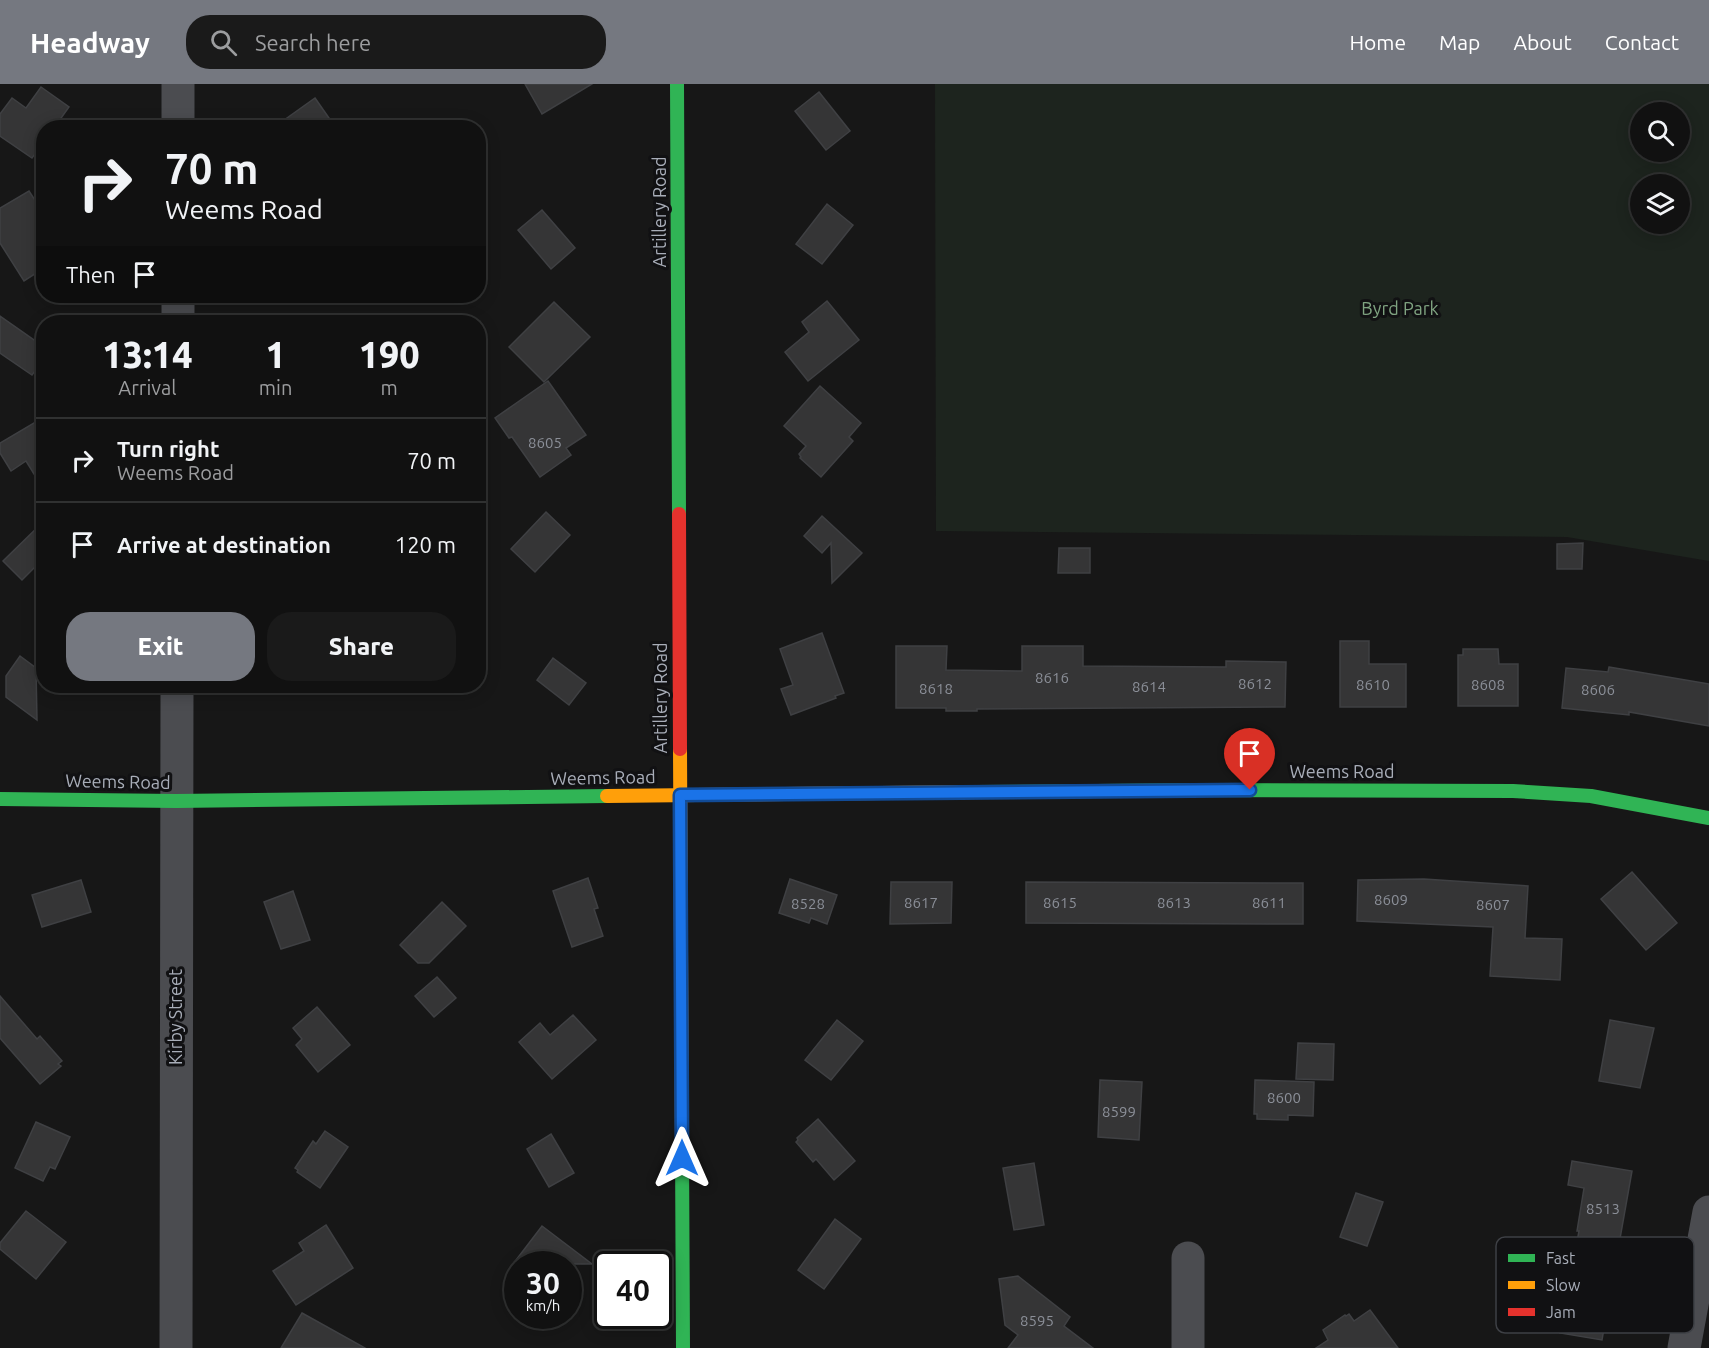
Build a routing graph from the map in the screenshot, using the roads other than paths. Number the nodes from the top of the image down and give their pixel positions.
1 (178, 84) edge
2 (677, 84) edge
3 (178, 120) edge
4 (177, 693) edge
5 (680, 795) junction
6 (0, 799) edge
7 (177, 801) junction
8 (1709, 818) edge
9 (1709, 1212) edge
10 (1188, 1258) dead end
11 (1694, 1294) edge
12 (1687, 1333) edge
13 (176, 1348) edge
14 (683, 1348) edge
15 (1188, 1348) edge
16 (1684, 1348) edge

1 - 3 street
2 - 5 street, Artillery Road
4 - 7 street, Kirby Street
5 - 7 street, Weems Road
5 - 8 street, Weems Road
5 - 14 street, Artillery Road
6 - 7 street, Weems Road
7 - 13 street, Kirby Street
9 - 11 street
10 - 15 street
12 - 16 street

